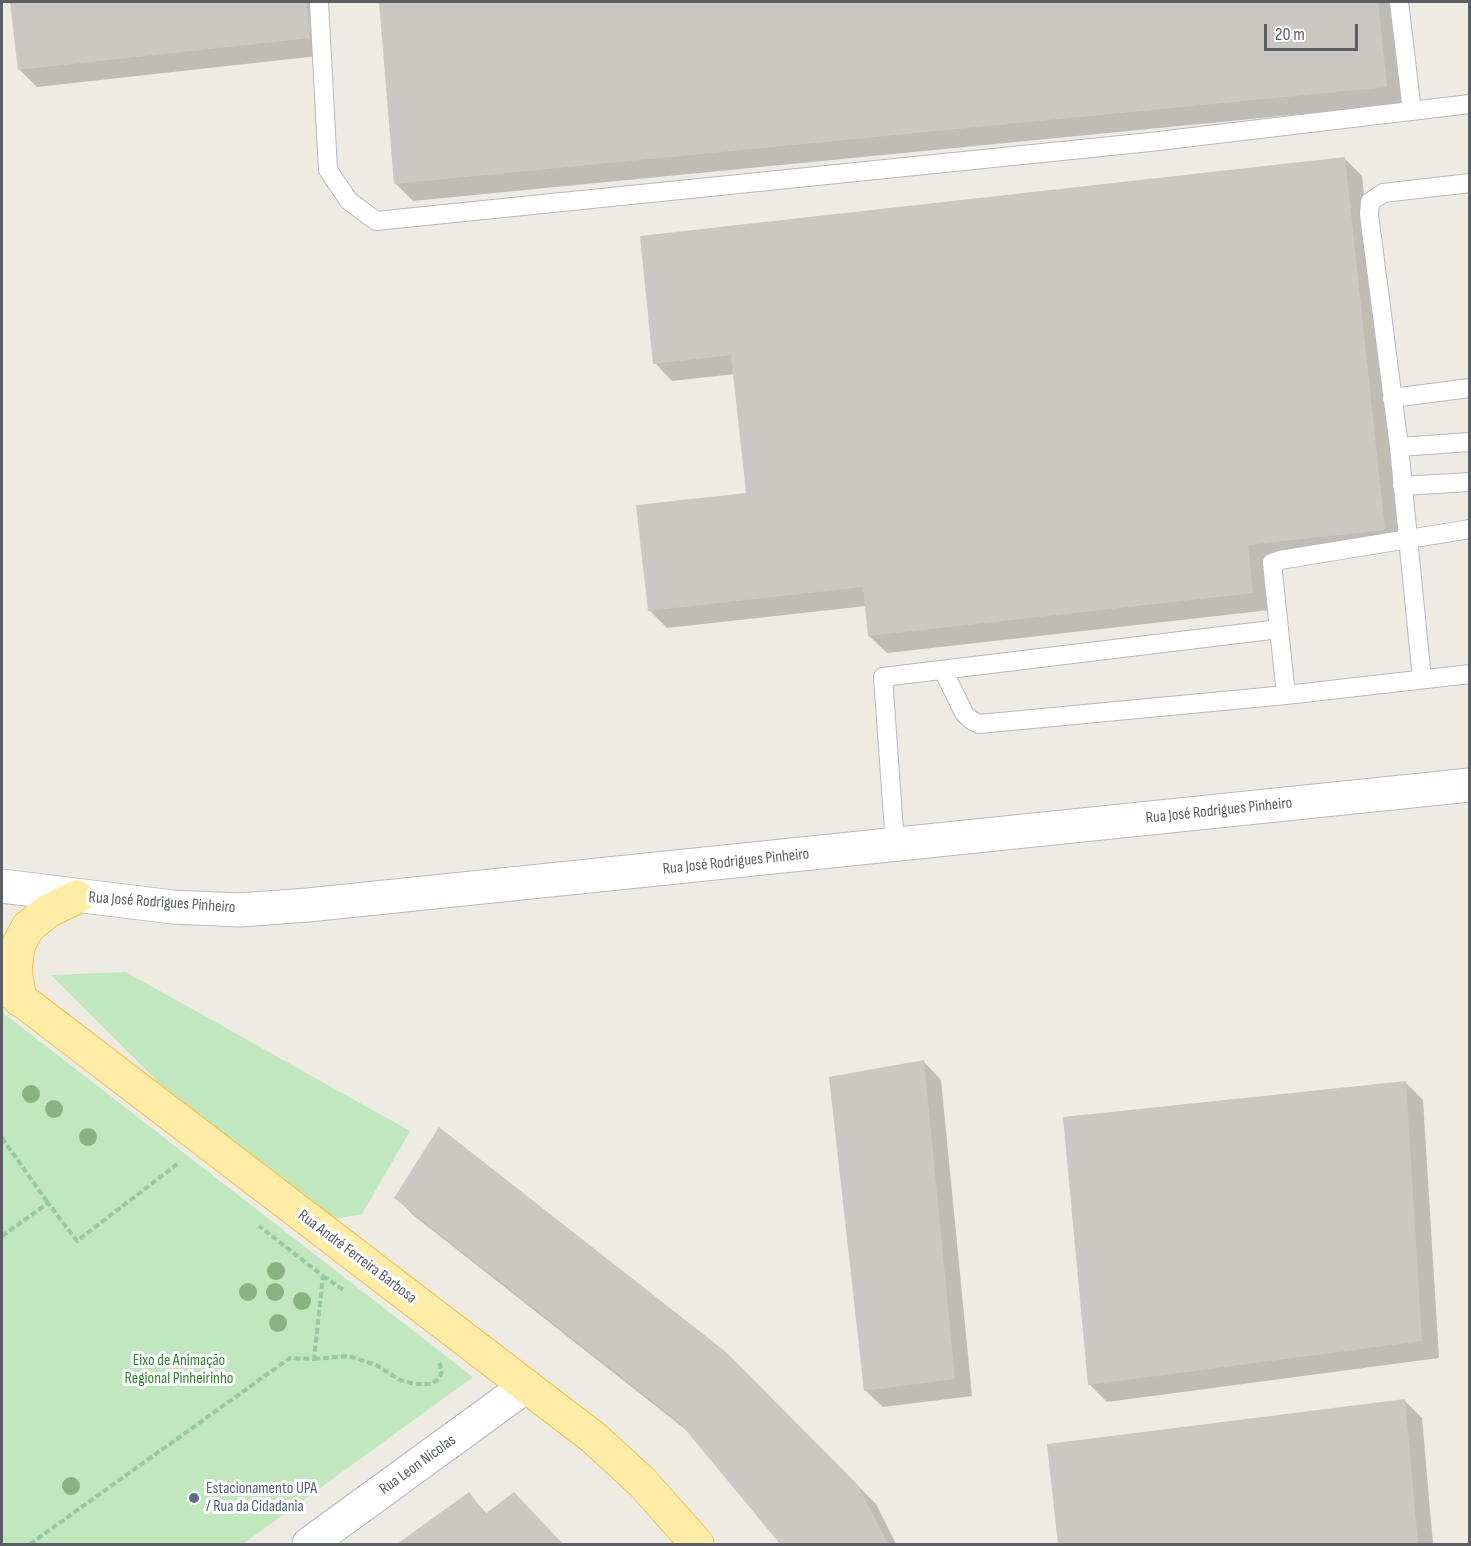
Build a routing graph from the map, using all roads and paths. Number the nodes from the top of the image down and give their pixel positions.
1 (319, 2) edge
2 (1400, 2) edge
3 (1470, 104) edge
4 (1412, 111) junction
5 (1470, 183) edge
6 (1470, 388) edge
7 (1392, 398) junction
8 (1470, 442) edge
9 (1399, 447) junction
10 (1470, 482) edge
11 (1402, 486) junction
12 (1470, 530) edge
13 (1407, 541) junction
14 (1279, 628) junction
15 (943, 670) junction
16 (1470, 674) edge
17 (1422, 679) junction
18 (1286, 695) junction
19 (1470, 785) edge
20 (895, 845) junction
21 (2, 886) edge
22 (77, 897) junction
23 (11, 993) edge
24 (2, 1138) edge
25 (207, 1143) junction
26 (179, 1163) junction
27 (188, 1170) dead end
28 (48, 1203) junction
29 (251, 1220) dead end
30 (2, 1236) edge
31 (323, 1276) junction
32 (350, 1295) dead end
33 (314, 1359) junction
34 (439, 1361) dead end
35 (526, 1386) junction
36 (30, 1545) edge
37 (309, 1545) edge
38 (697, 1545) edge

1 - 4 lane
2 - 4 lane
3 - 4 lane
5 - 7 lane
6 - 7 lane
7 - 9 lane
8 - 9 lane
9 - 11 lane
10 - 11 lane
11 - 13 lane
12 - 13 lane
13 - 14 lane
13 - 17 lane
14 - 15 lane
14 - 18 lane
15 - 18 lane
15 - 20 lane
16 - 17 lane
17 - 18 lane
19 - 20 main road, Rua José Rodrigues Pinheiro
20 - 22 main road, Rua José Rodrigues Pinheiro
21 - 22 main road, Rua José Rodrigues Pinheiro
22 - 23 main road
23 - 25 main road, Rua André Ferreira Barbosa
24 - 28 path
25 - 26 path
25 - 35 main road, Rua André Ferreira Barbosa
26 - 27 path
26 - 28 path
28 - 30 path
29 - 31 path
31 - 32 path
31 - 33 path
33 - 34 path
33 - 36 path
35 - 37 main road, Rua Leon Nícolas
35 - 38 main road, Rua André Ferreira Barbosa

